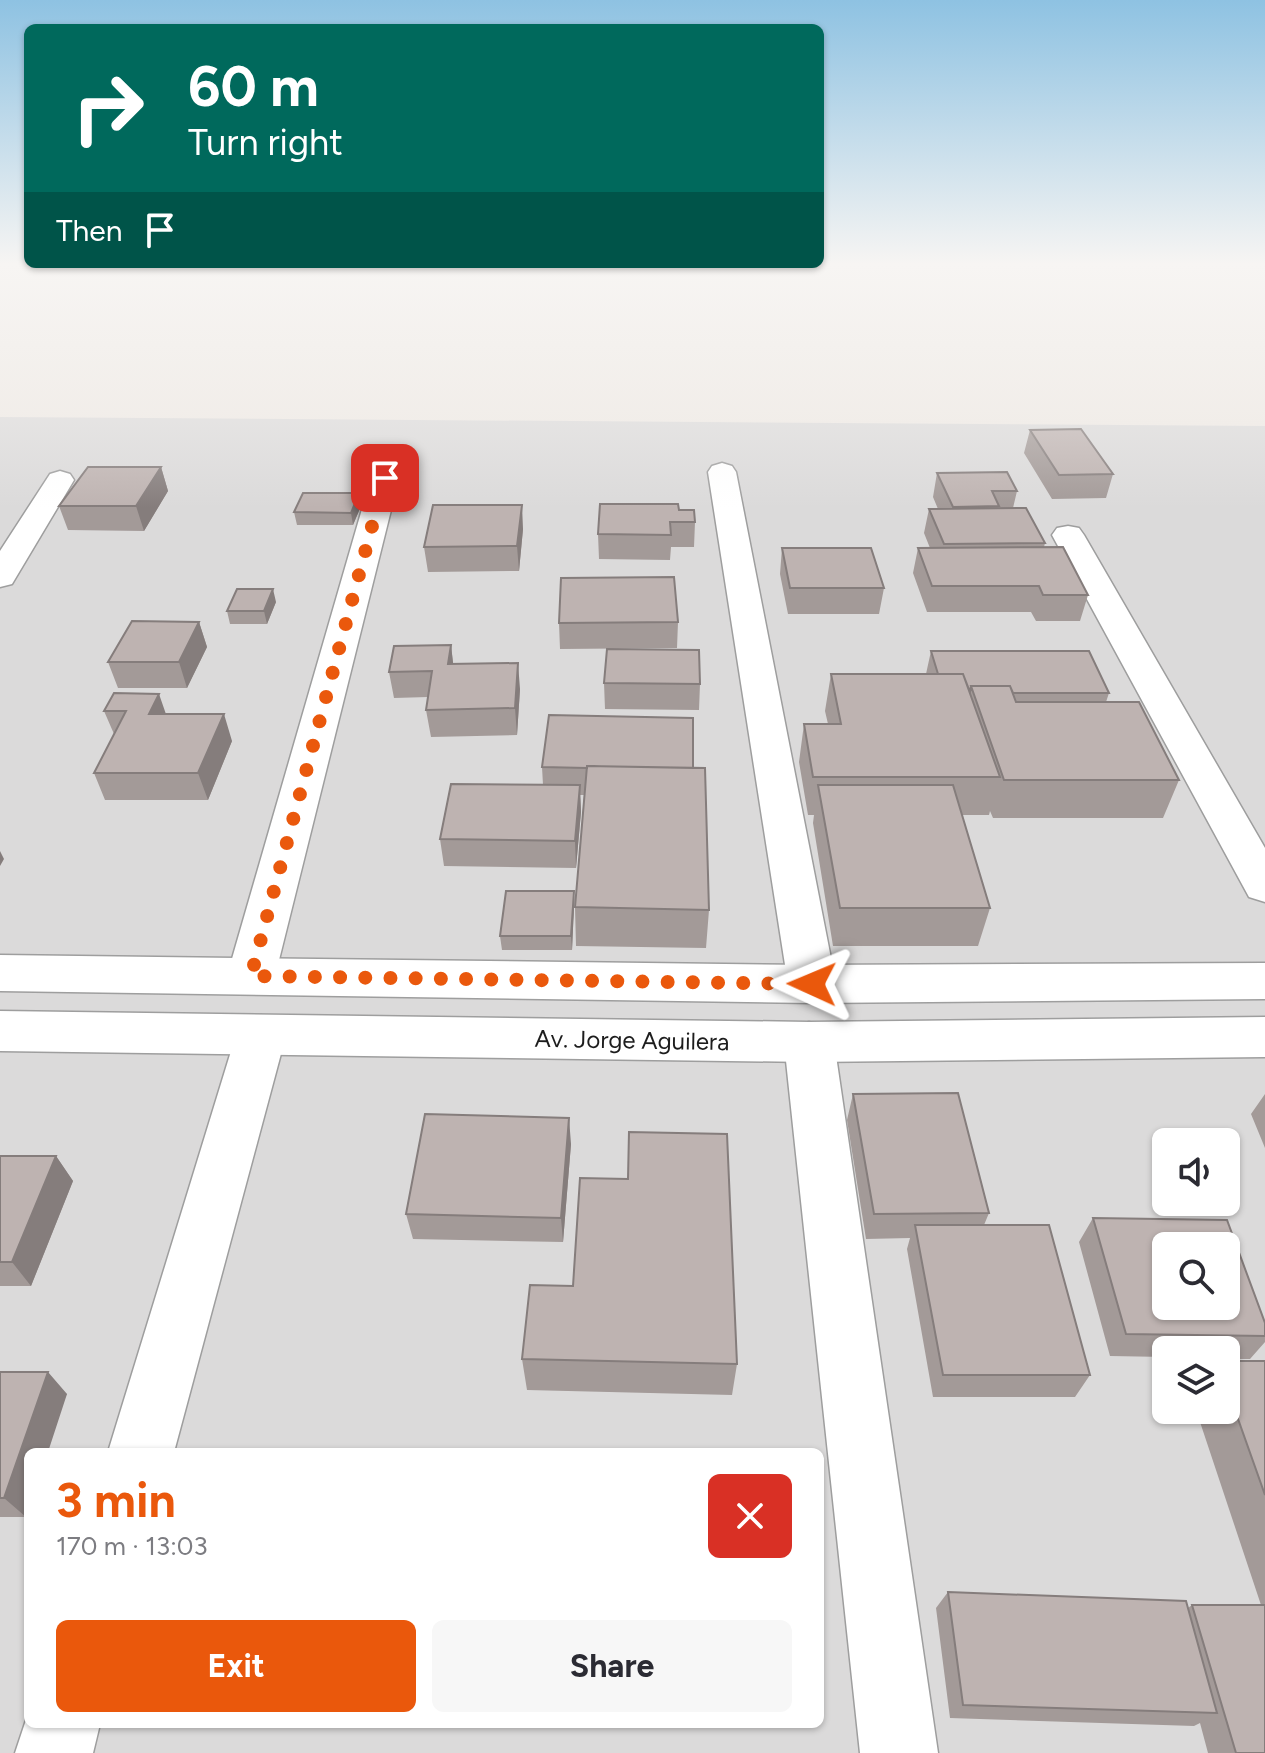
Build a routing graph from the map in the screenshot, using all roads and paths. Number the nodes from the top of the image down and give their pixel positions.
1 (722, 472) dead end
2 (385, 478) dead end
3 (60, 480) dead end
4 (1068, 535) dead end
5 (0, 577) edge
6 (1265, 886) edge
7 (0, 973) edge
8 (251, 976) junction
9 (1265, 981) edge
10 (810, 1013) junction
11 (0, 1031) edge
12 (261, 1035) junction
13 (1265, 1037) edge
14 (142, 1448) edge
15 (61, 1728) edge
16 (54, 1753) edge
17 (899, 1753) edge

1 - 10 street
2 - 8 street
3 - 5 street
4 - 6 street
7 - 8 street, Av. Jorge Aguilera
8 - 10 street, Av. Jorge Aguilera
9 - 10 street, Av. Jorge Aguilera
10 - 12 street, Av. Jorge Aguilera
10 - 13 street, Av. Jorge Aguilera
10 - 17 street
11 - 12 street, Av. Jorge Aguilera
12 - 14 street
15 - 16 street

